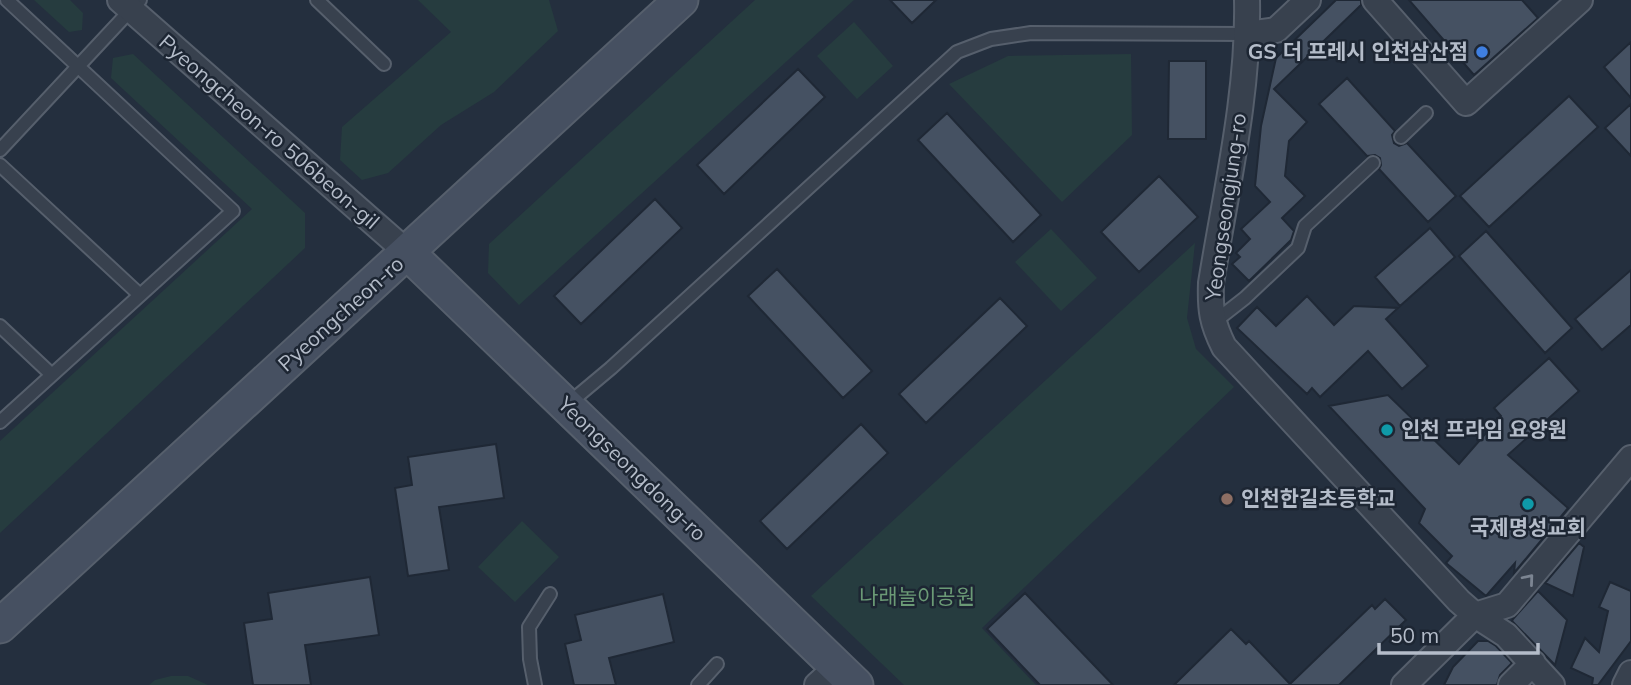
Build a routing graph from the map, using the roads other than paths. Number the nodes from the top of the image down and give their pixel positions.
1 (7, 0) edge
2 (317, 0) edge
3 (1247, 0) edge
4 (1308, 0) edge
5 (1375, 0) edge
6 (1580, 0) edge
7 (130, 3) edge
8 (665, 5) edge
9 (1248, 34) junction
10 (384, 64) dead end
11 (78, 66) junction
12 (1426, 113) dead end
13 (1401, 137) dead end
14 (0, 150) edge
15 (1373, 163) dead end
16 (0, 165) edge
17 (408, 253) junction
18 (140, 295) junction
19 (1213, 323) junction
20 (0, 326) edge
21 (52, 375) junction
22 (566, 406) junction
23 (0, 422) edge
24 (1631, 458) edge
25 (550, 594) dead end
26 (1475, 615) junction
27 (0, 626) edge
28 (1532, 663) junction
29 (717, 664) dead end
30 (1631, 673) edge
31 (837, 679) edge
32 (535, 685) edge
33 (698, 685) edge
34 (1404, 685) edge
35 (1511, 685) edge
36 (1552, 685) edge
37 (1625, 685) edge

1 - 11 lane
2 - 10 lane
3 - 9 street, Yeongseongjung-ro
4 - 9 street
5 - 6 street
7 - 11 lane
7 - 17 street, Pyeongcheon-ro 506beon-gil
8 - 17 main road, Pyeongcheon-ro
9 - 19 street, Yeongseongjung-ro
9 - 22 lane
11 - 14 lane
11 - 18 lane
12 - 13 lane
15 - 19 lane
16 - 18 lane
17 - 22 main road, Yeongseongdong-ro
17 - 27 main road, Pyeongcheon-ro
18 - 21 lane
19 - 26 street, Yeongseongjung-ro
20 - 21 lane
21 - 23 lane
22 - 31 main road, Yeongseongdong-ro
26 -> 24 street
25 - 32 lane
26 - 28 street, Yeongseongjung-ro
26 - 34 street
28 - 35 street
28 - 36 street, Yeongseongjung-ro
29 - 33 lane
30 - 37 street

